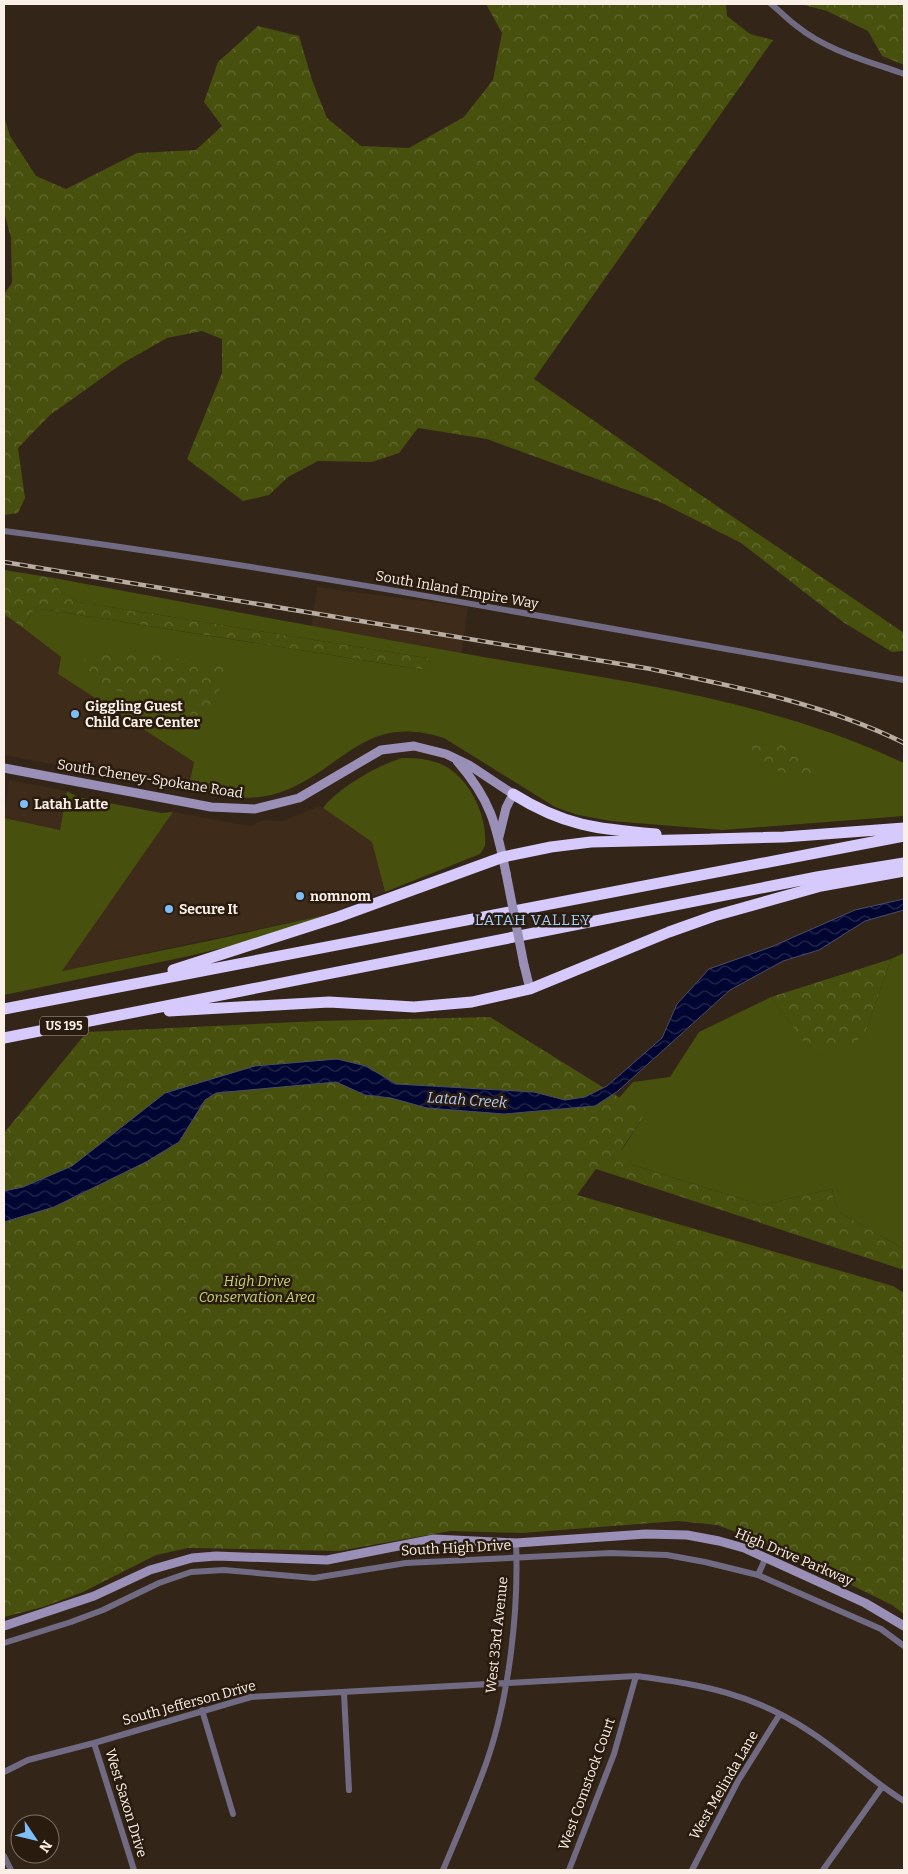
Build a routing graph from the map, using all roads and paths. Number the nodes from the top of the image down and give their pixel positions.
1 (771, 4) edge
2 (904, 74) edge
3 (4, 532) edge
4 (904, 680) edge
5 (455, 759) junction
6 (4, 768) edge
7 (513, 794) junction
8 (904, 828) edge
9 (904, 836) edge
10 (499, 837) junction
11 (718, 839) junction
12 (503, 857) junction
13 (904, 863) edge
14 (904, 871) edge
15 (124, 986) junction
16 (530, 990) junction
17 (4, 1009) edge
18 (124, 1014) junction
19 (4, 1038) edge
20 (516, 1543) junction
21 (766, 1557) junction
22 (517, 1559) junction
23 (758, 1575) junction
24 (4, 1626) edge
25 (904, 1626) edge
26 (4, 1643) edge
27 (904, 1646) edge
28 (636, 1676) junction
29 (506, 1682) junction
30 (344, 1693) junction
31 (202, 1710) junction
32 (780, 1714) junction
33 (94, 1743) junction
34 (4, 1772) edge
35 (882, 1787) junction
36 (349, 1790) dead end
37 (904, 1801) edge
38 (233, 1814) dead end
39 (4, 1856) edge
40 (11, 1870) edge
41 (134, 1870) edge
42 (443, 1870) edge
43 (569, 1870) edge
44 (692, 1870) edge
45 (823, 1870) edge

1 - 2 street
3 - 4 street, South Inland Empire Way
5 - 6 main road, South Cheney-Spokane Road
5 - 7 main road, South Cheney-Spokane Road
5 - 10 main road, South Cheney-Spokane Road
7 - 10 main road, South Cheney-Spokane Road
7 - 11 highway
8 - 11 highway
9 - 15 highway, US 195
10 - 12 main road, South Cheney-Spokane Road
11 - 12 highway
12 - 15 highway
12 - 16 main road, South Cheney-Spokane Road, bridge
13 - 18 highway, US 195
14 - 16 highway
15 - 17 highway, US 195
16 - 18 highway
18 - 19 highway, US 195
20 - 21 main road, High Drive Parkway
20 - 22 street, West 33rd Avenue
20 - 24 main road, South High Drive
21 - 23 street
21 - 25 main road, High Drive Parkway
22 - 23 street, South High Drive
22 - 26 street, South High Drive
22 - 29 street, West 33rd Avenue
23 - 27 street, South High Drive
28 - 29 street, South Jefferson Drive
28 - 32 street, South Jefferson Drive
28 - 43 street, West Comstock Court
29 - 30 street, South Jefferson Drive
29 - 42 street, West 33rd Avenue
30 - 31 street, South Jefferson Drive
30 - 36 street
31 - 33 street, South Jefferson Drive
31 - 38 street
32 - 35 street, South Jefferson Drive
32 - 44 street, West Melinda Lane
33 - 34 street, South Jefferson Drive
33 - 41 street, West Saxon Drive
35 - 37 street, South Jefferson Drive
35 - 45 street
39 - 40 street

